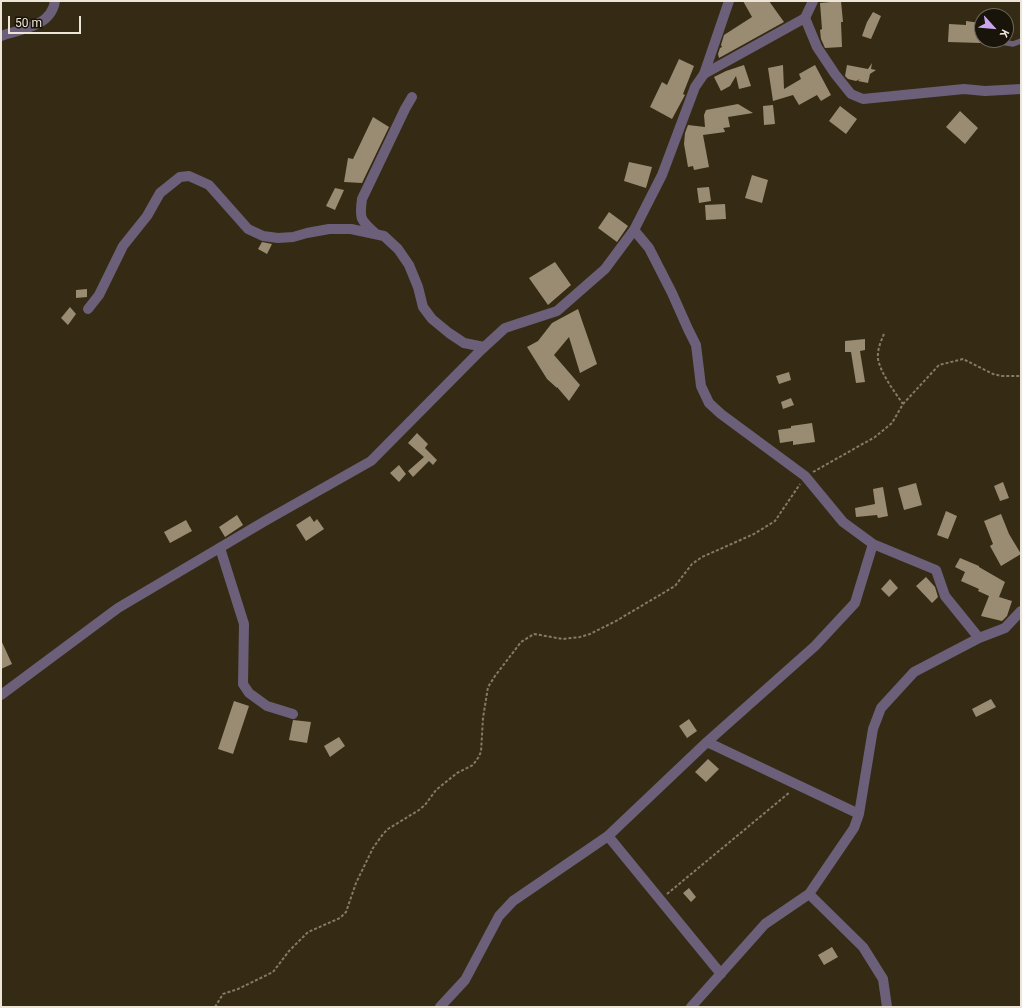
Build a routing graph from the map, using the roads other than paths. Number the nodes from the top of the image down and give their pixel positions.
1 (54, 1) edge
2 (729, 1) edge
3 (813, 1) edge
4 (805, 18) junction
5 (1, 36) edge
6 (704, 74) junction
7 (1021, 89) edge
8 (412, 97) dead end
9 (634, 230) junction
10 (376, 234) junction
11 (88, 308) dead end
12 (484, 347) junction
13 (873, 544) junction
14 (220, 548) junction
15 (1021, 611) edge
16 (979, 638) junction
17 (1, 695) edge
18 (293, 714) dead end
19 (707, 742) junction
20 (859, 814) junction
21 (608, 836) junction
22 (809, 894) junction
23 (721, 974) junction
24 (440, 1007) edge
25 (691, 1007) edge
26 (887, 1007) edge

1 - 5 street
2 - 6 street
3 - 4 street
4 - 6 street
4 - 7 street
6 - 9 street
8 - 10 street
9 - 12 street
9 - 13 street
10 - 11 street
10 - 12 street
12 - 14 street
13 - 16 street
13 - 19 street
14 - 17 street
14 - 18 street
15 - 16 street
16 - 20 street
19 - 20 street
19 - 21 street
20 - 22 street
21 - 23 street
21 - 24 street
22 - 23 street
22 - 26 street
23 - 25 street

